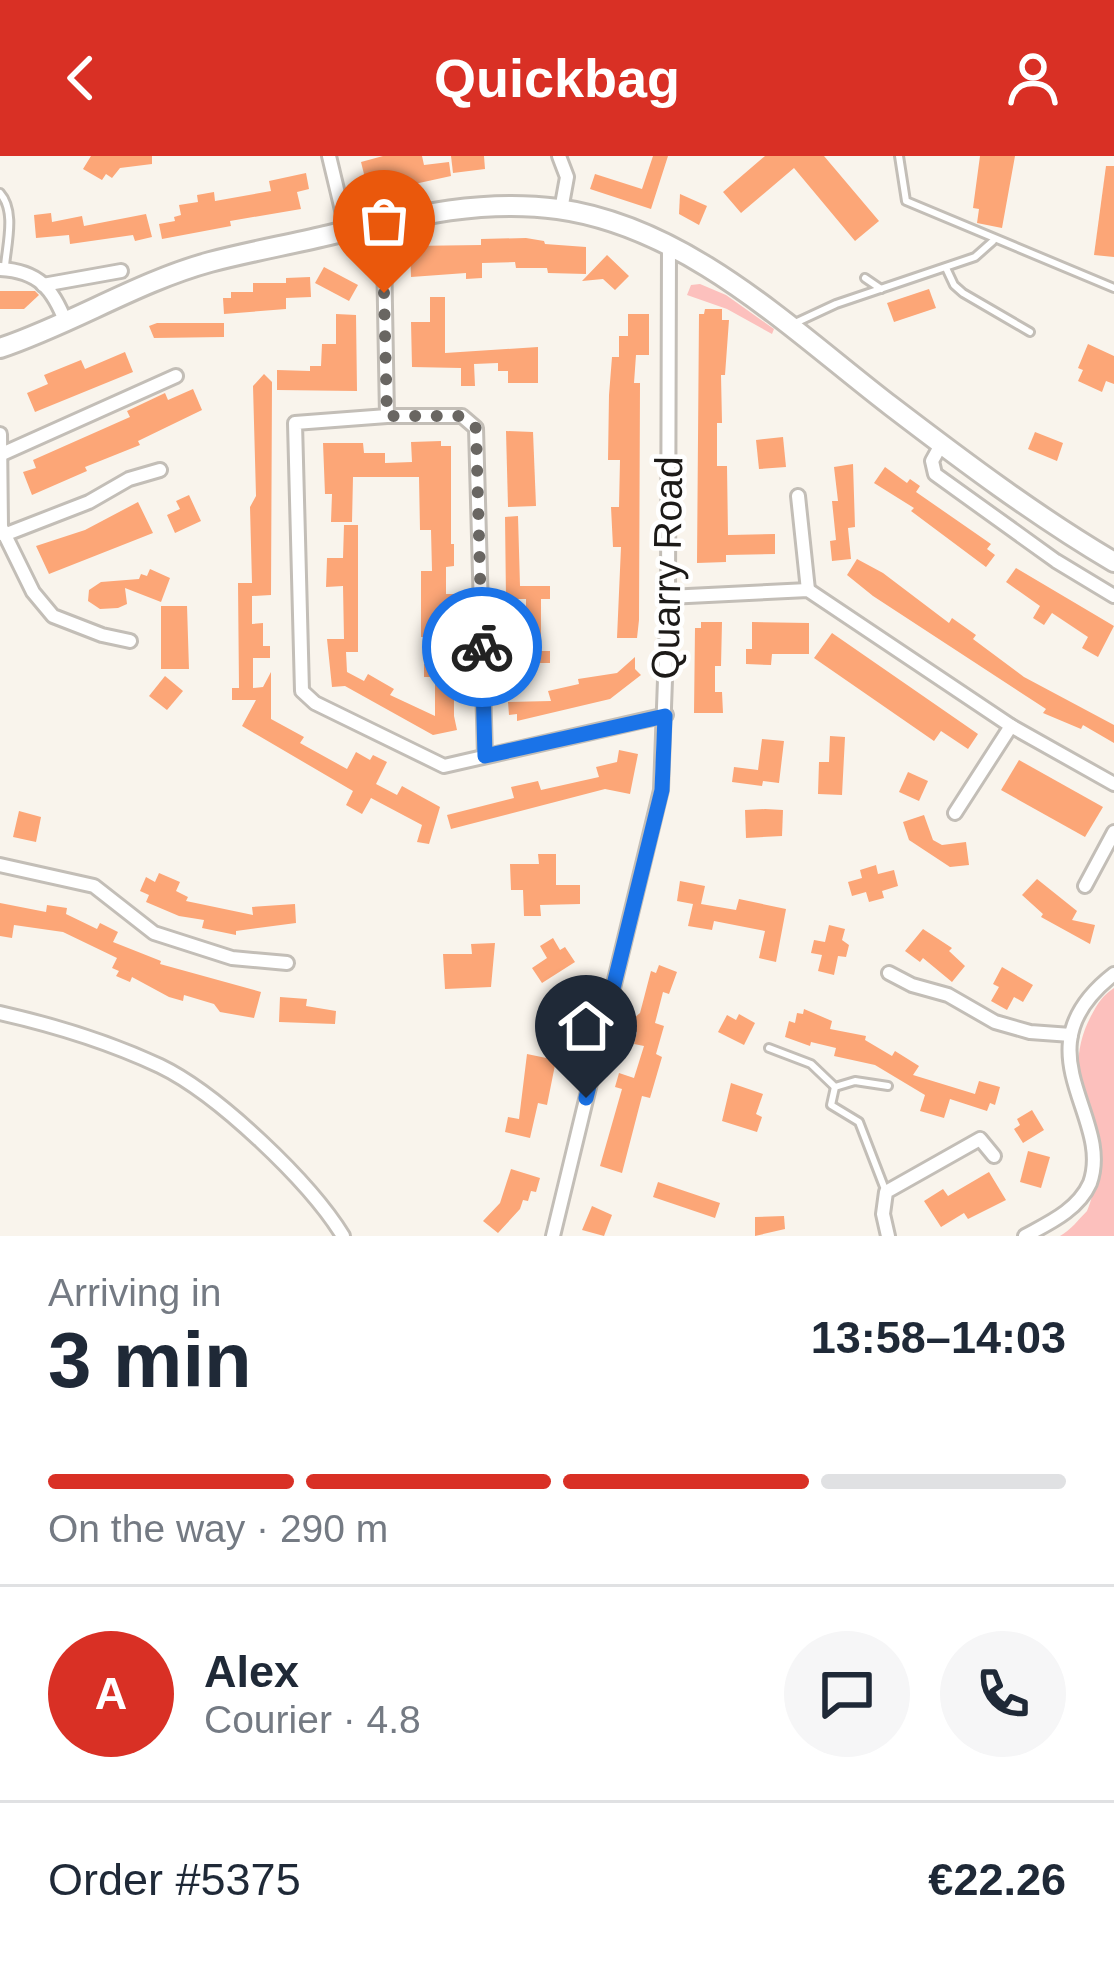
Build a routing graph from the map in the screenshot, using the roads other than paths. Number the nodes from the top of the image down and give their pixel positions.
1 (329, 156) edge
2 (559, 156) edge
3 (898, 156) edge
4 (0, 193) edge
5 (561, 209) junction
6 (377, 224) junction
7 (346, 231) junction
8 (993, 241) junction
9 (669, 246) junction
10 (946, 268) junction
11 (2, 270) edge
12 (121, 271) dead end
13 (865, 278) dead end
14 (43, 285) junction
15 (1114, 288) edge
16 (881, 290) junction
17 (66, 323) junction
18 (793, 325) junction
19 (1030, 332) dead end
20 (0, 348) edge
21 (176, 376) dead end
22 (387, 416) junction
23 (0, 434) edge
24 (942, 443) junction
25 (2, 454) edge
26 (160, 470) dead end
27 (798, 496) dead end
28 (4, 536) junction
29 (1114, 562) edge
30 (808, 590) junction
31 (1114, 596) edge
32 (668, 597) junction
33 (130, 641) dead end
34 (665, 716) junction
35 (1011, 726) junction
36 (485, 756) junction
37 (1114, 784) edge
38 (955, 813) dead end
39 (1114, 832) edge
40 (0, 865) edge
41 (1085, 886) dead end
42 (287, 963) dead end
43 (889, 973) dead end
44 (1114, 974) edge
45 (0, 1013) edge
46 (1071, 1035) junction
47 (769, 1048) dead end
48 (835, 1087) junction
49 (888, 1087) dead end
50 (994, 1156) dead end
51 (886, 1192) junction
52 (343, 1236) edge
53 (553, 1236) edge
54 (888, 1236) edge
55 (1024, 1236) edge

1 - 7 street
2 - 5 street
3 - 8 lane
4 - 11 lane
5 - 6 street
5 - 9 street
6 - 7 street
6 - 22 street
7 - 17 street
8 - 10 lane
8 - 15 lane
9 - 18 street
9 - 32 street, Quarry Road
10 - 16 lane
10 - 19 lane
11 - 14 street
12 - 14 street
13 - 16 lane
14 - 17 street
16 - 18 lane
17 - 20 street
18 - 24 street
21 - 25 street
22 - 36 street
22 - 36 street
23 - 25 street
24 - 29 street
24 - 31 street
25 - 28 street
26 - 28 street
27 - 30 street
28 - 33 street
30 - 32 street
30 - 35 street
32 - 34 street, Quarry Road
34 - 36 street
34 - 53 street, Quarry Road
35 - 37 street
35 - 38 street
39 - 41 street
40 - 42 street
43 - 46 street
44 - 46 street
45 - 52 street
46 - 55 street
47 - 48 lane
48 - 49 lane
48 - 51 lane
50 - 51 street
51 - 54 street

